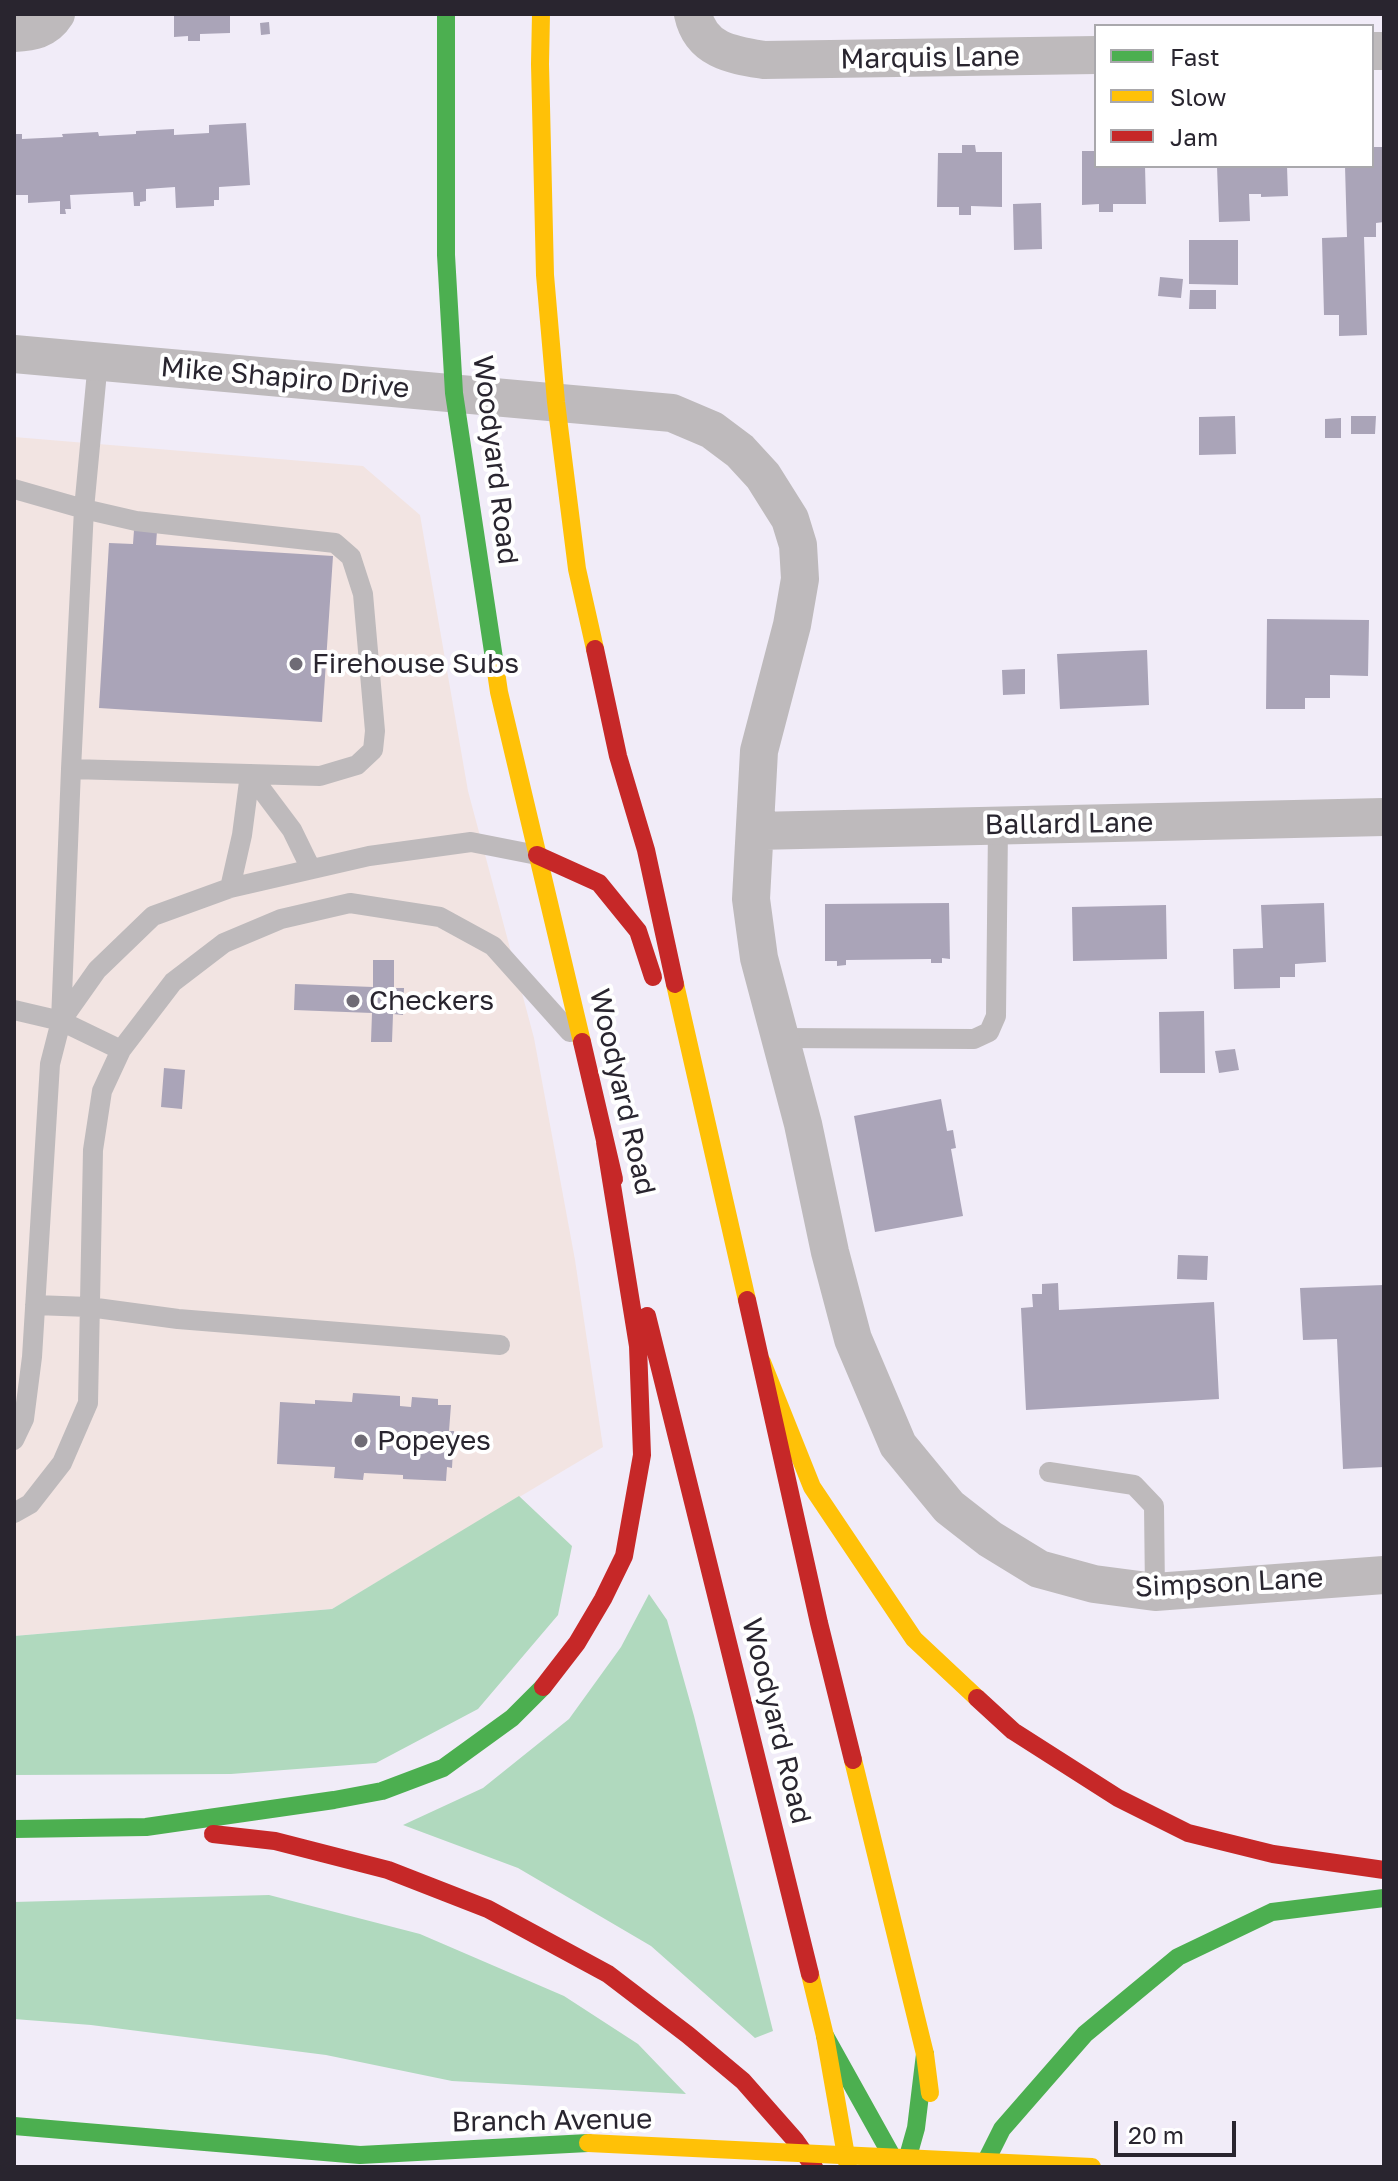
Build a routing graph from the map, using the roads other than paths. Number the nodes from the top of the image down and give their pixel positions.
1 (56, 14) edge
2 (446, 14) edge
3 (541, 14) edge
4 (693, 14) edge
5 (14, 33) edge
6 (1094, 55) edge
7 (14, 354) edge
8 (98, 361) junction
9 (454, 393) junction
10 (556, 402) junction
11 (14, 489) edge
12 (84, 509) junction
13 (71, 769) junction
14 (250, 774) junction
15 (1384, 817) edge
16 (998, 826) junction
17 (755, 831) junction
18 (537, 855) junction
19 (311, 869) junction
20 (230, 888) junction
21 (14, 1010) edge
22 (61, 1021) junction
23 (780, 1038) junction
24 (582, 1045) junction
25 (121, 1050) junction
26 (605, 1142) junction
27 (716, 1168) junction
28 (35, 1305) junction
29 (89, 1307) junction
30 (500, 1345) dead end
31 (762, 1362) junction
32 (14, 1440) edge
33 (1049, 1472) dead end
34 (14, 1513) edge
35 (1384, 1575) edge
36 (1155, 1592) junction
37 (146, 1827) junction
38 (14, 1829) edge
39 (1384, 1870) edge
40 (1384, 1898) edge
41 (825, 2036) junction
42 (925, 2054) junction
43 (14, 2126) edge
44 (814, 2167) edge
45 (848, 2167) edge
46 (898, 2167) edge
47 (905, 2167) edge
48 (941, 2167) edge
49 (983, 2167) edge
50 (1092, 2167) edge

1 - 5 street
2 - 9 main road, Woodyard Road
3 - 10 main road
4 - 6 street, Marquis Lane
7 - 8 street, Mike Shapiro Drive
8 - 9 street, Mike Shapiro Drive
8 - 12 lane
9 - 10 street, Mike Shapiro Drive
9 - 18 main road, Woodyard Road
10 - 17 street, Mike Shapiro Drive
10 - 27 main road
11 - 12 lane
12 - 13 lane
12 - 14 lane
13 - 14 lane
13 - 22 lane
14 - 19 lane
14 - 20 lane
15 - 16 street, Ballard Lane
16 - 17 street, Ballard Lane
16 - 23 lane
17 - 23 street, Simpson Lane
18 - 19 lane
18 - 24 main road, Woodyard Road
18 - 27 main road
19 - 20 lane
20 - 22 lane
21 - 22 lane
22 - 25 lane
22 - 28 lane
23 - 36 street, Simpson Lane
24 - 25 lane
24 - 26 main road, Woodyard Road
25 - 29 lane
26 - 37 main road
26 - 41 main road, Woodyard Road
27 - 31 main road
28 - 29 lane
28 - 32 lane
29 - 30 lane
29 - 34 lane
31 - 39 main road
31 - 42 main road
33 - 36 lane
35 - 36 street, Simpson Lane
37 - 38 main road
37 - 44 main road
40 - 49 main road
41 - 45 main road, Woodyard Road
41 - 46 main road
42 - 47 main road
42 - 48 main road
43 - 50 main road, Branch Avenue, bridge

